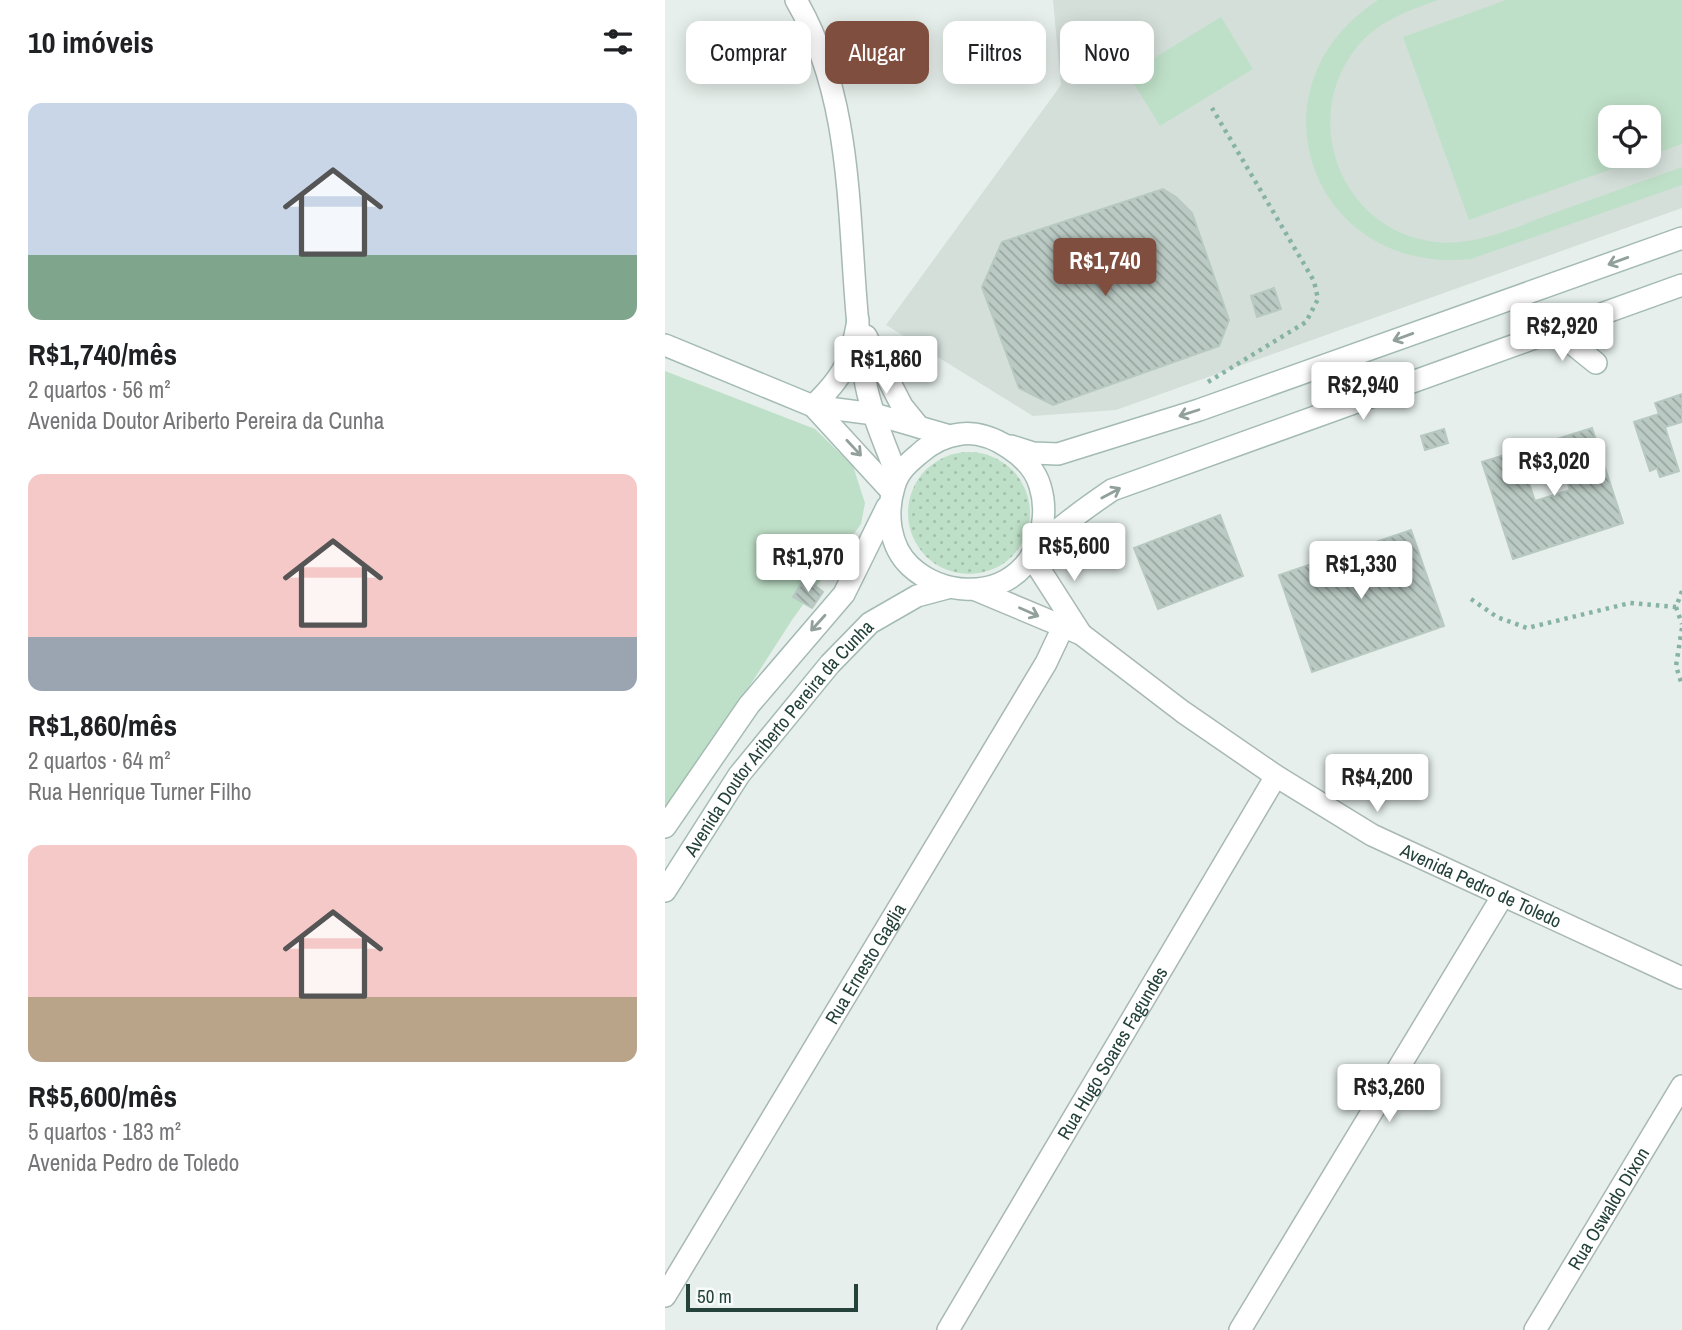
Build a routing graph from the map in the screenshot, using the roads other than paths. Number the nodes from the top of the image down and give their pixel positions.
1 (796, 0) edge
2 (1682, 238) edge
3 (1682, 285) edge
4 (858, 320) junction
5 (1555, 330) junction
6 (665, 345) edge
7 (1596, 363) dead end
8 (813, 406) junction
9 (874, 414) junction
10 (919, 428) junction
11 (950, 436) junction
12 (1000, 442) junction
13 (893, 490) junction
14 (1034, 552) junction
15 (947, 588) junction
16 (977, 590) junction
17 (1072, 631) junction
18 (1276, 776) junction
19 (665, 827) edge
20 (665, 891) edge
21 (1501, 897) junction
22 (1682, 978) edge
23 (1682, 1086) edge
24 (665, 1296) edge
25 (948, 1330) edge
26 (1240, 1330) edge
27 (1535, 1330) edge

1 - 4 street
2 -> 12 street
3 - 5 street
4 - 8 street
4 - 9 street
4 - 10 street
5 - 7 street
14 -> 5 street
6 - 8 street
8 - 9 street
8 -> 13 street
9 - 10 street
9 - 13 street
10 - 11 street
11 - 12 street
11 - 13 street
12 - 14 street
13 - 15 street
13 -> 19 street, Avenida Doutor Ariberto Pereira da Cunha
14 - 16 street
14 - 17 street, Avenida Pedro de Toledo
15 - 16 street
15 - 20 street, Avenida Doutor Ariberto Pereira da Cunha
16 -> 17 street, Avenida Pedro de Toledo
17 - 18 street, Avenida Pedro de Toledo
17 - 24 street, Rua Ernesto Gaglia
18 - 21 street, Avenida Pedro de Toledo
18 - 25 street, Rua Hugo Soares Fagundes
21 - 22 street, Avenida Pedro de Toledo
21 - 26 street
23 - 27 street, Rua Oswaldo Dixon

